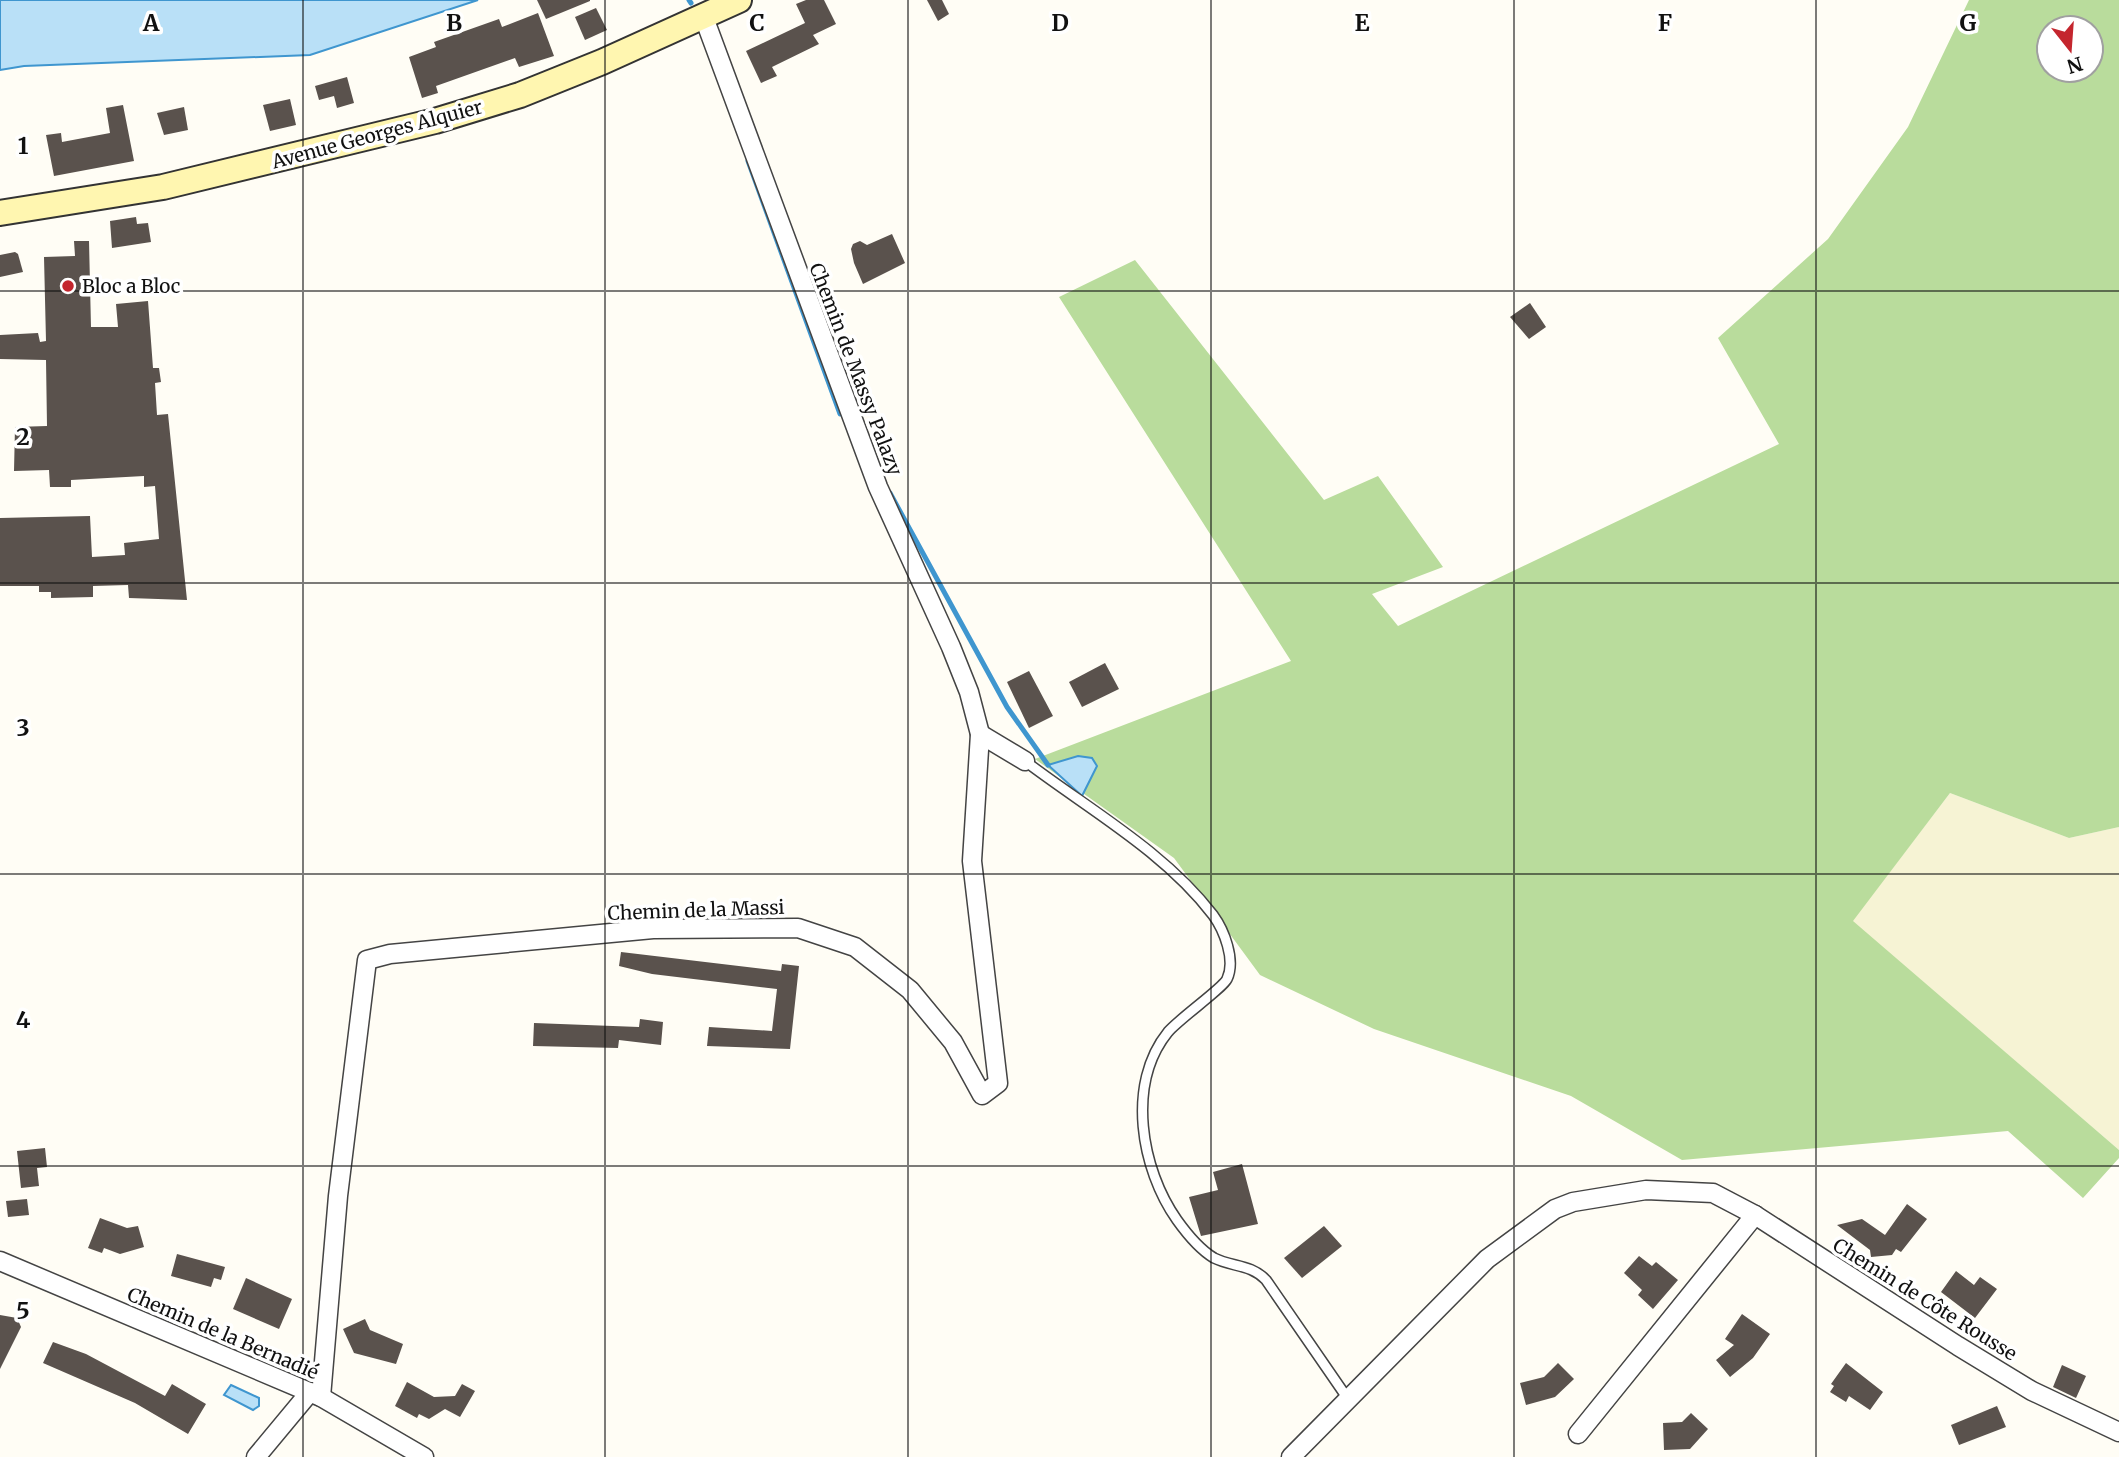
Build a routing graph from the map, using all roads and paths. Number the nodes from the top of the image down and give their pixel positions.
1 (739, 0) edge
2 (703, 15) junction
3 (0, 213) edge
4 (980, 734) junction
5 (1025, 761) joint
6 (1755, 1215) junction
7 (0, 1261) edge
8 (315, 1394) junction
9 (1348, 1399) junction
10 (2119, 1432) edge
11 (1577, 1434) dead end
12 (256, 1457) edge
13 (424, 1457) edge
14 (1291, 1457) edge

1 - 2 main road, Avenue Georges Alquier
2 - 3 main road, Avenue Georges Alquier
2 - 4 street, Chemin de Massy Palazy
4 - 5 street
4 - 8 street, Chemin de la Massi
5 - 9 lane
6 - 9 street, Chemin de Côte Rousse
6 - 10 street, Chemin de Côte Rousse
6 - 11 street
7 - 8 street, Chemin de la Bernadié
8 - 12 street
8 - 13 street, Chemin de la Bernadié
9 - 14 street

